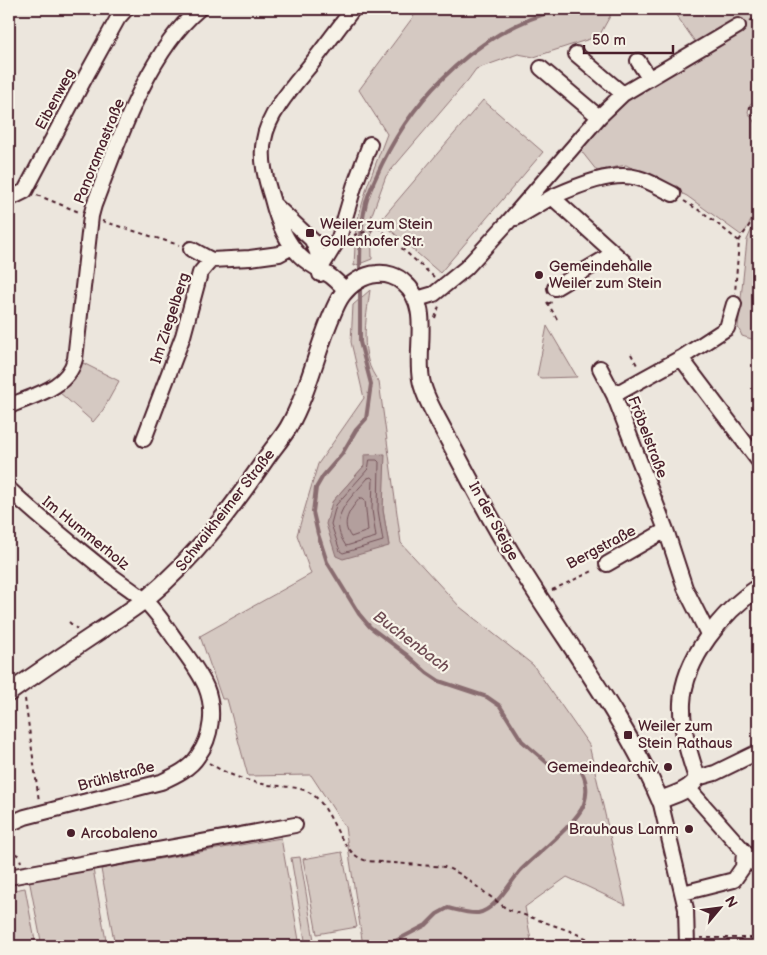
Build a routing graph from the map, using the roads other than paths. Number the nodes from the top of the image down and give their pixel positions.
1 (126, 9) edge
2 (199, 9) edge
3 (353, 9) edge
4 (738, 26) dead end
5 (576, 54) dead end
6 (638, 61) dead end
7 (541, 68) dead end
8 (649, 78) junction
9 (623, 94) junction
10 (598, 117) junction
11 (370, 144) dead end
12 (673, 194) road end
13 (552, 196) junction
14 (9, 198) edge
15 (273, 203) junction
16 (508, 221) junction
17 (292, 247) junction
18 (191, 249) road end
19 (614, 253) junction
20 (211, 260) junction
21 (625, 263) dead end
22 (319, 271) junction
23 (554, 288) dead end
24 (344, 292) junction
25 (417, 299) junction
26 (734, 304) road end
27 (681, 358) junction
28 (600, 368) dead end
29 (614, 394) junction
30 (9, 406) edge
31 (144, 439) dead end
32 (758, 460) edge
33 (9, 489) edge
34 (666, 530) junction
35 (607, 564) road end
36 (758, 588) edge
37 (144, 600) junction
38 (709, 636) junction
39 (9, 693) edge
40 (758, 752) edge
41 (692, 783) junction
42 (660, 800) junction
43 (9, 824) edge
44 (294, 825) dead end
45 (744, 851) junction
46 (758, 867) edge
47 (9, 877) edge
48 (683, 893) junction
49 (687, 942) edge

1 - 14 street, Eibenweg
2 - 30 street, Panoramastraße
3 - 15 street
4 - 8 street
5 - 9 street
6 - 8 street
7 - 10 street
8 - 9 street
9 - 10 street
10 - 16 street
11 - 22 street
12 - 13 street
13 - 16 street
13 - 19 street
15 - 17 street
15 - 22 street
16 - 25 street
17 - 20 street
17 - 22 street
18 - 20 street
19 - 21 street
19 - 23 street
20 - 31 street, Im Ziegelberg
22 - 24 street
24 - 25 main road
24 - 37 main road, Schwaikheimer Straße
25 - 42 main road, In der Steige
26 - 27 street, Fröbelstraße
27 - 29 street, Fröbelstraße
27 - 32 street
28 - 29 street
29 - 34 street, Fröbelstraße
33 - 37 street, Im Hummerholz
34 - 35 street, Bergstraße
34 - 38 street, Fröbelstraße
36 - 38 main road
37 - 39 main road, Schwaikheimer Straße
37 - 43 street, Brühlstraße
38 - 41 main road
40 - 41 street
41 - 42 main road
41 - 45 street
42 - 48 street
44 - 47 street
45 - 46 street
45 - 48 street
48 - 49 street

